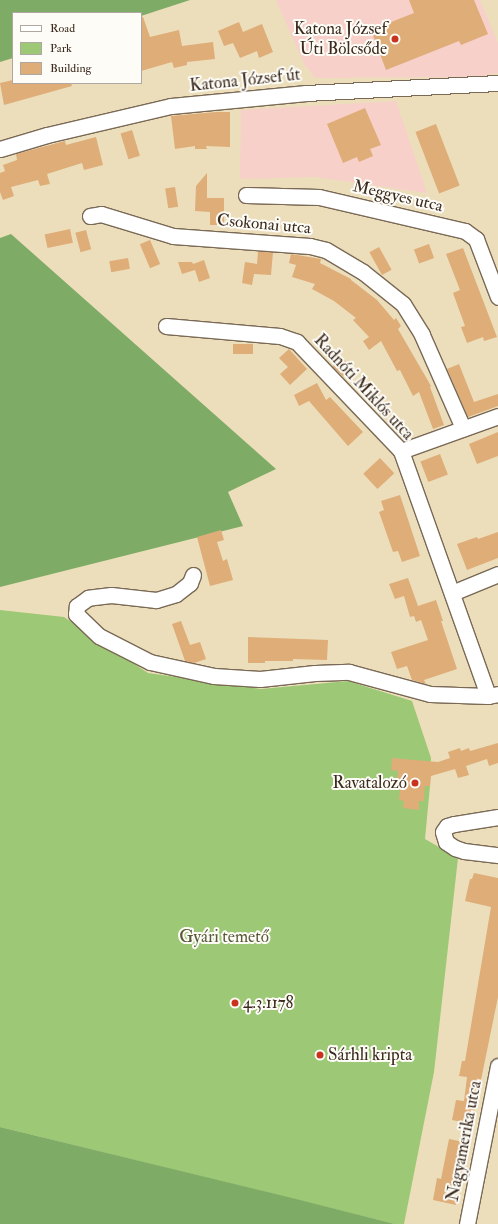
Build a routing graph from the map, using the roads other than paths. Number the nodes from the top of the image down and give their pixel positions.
1 (498, 83) edge
2 (0, 149) edge
3 (246, 195) dead end
4 (90, 216) dead end
5 (498, 297) edge
6 (166, 326) dead end
7 (498, 416) edge
8 (463, 428) junction
9 (401, 451) junction
10 (498, 574) edge
11 (193, 575) dead end
12 (452, 593) junction
13 (493, 695) edge
14 (498, 817) edge
15 (498, 855) edge
16 (498, 1066) edge
17 (467, 1224) edge

1 - 2 street, Katona József út
3 - 5 street, Meggyes utca
4 - 8 street, Csokonai utca
6 - 9 street, Radnóti Miklós utca
7 - 8 street
8 - 9 street
9 - 12 street, Radnóti Miklós utca
10 - 12 street
11 - 13 street
12 - 13 street, Radnóti Miklós utca
14 - 15 street
16 - 17 street, Nagyamerika utca

